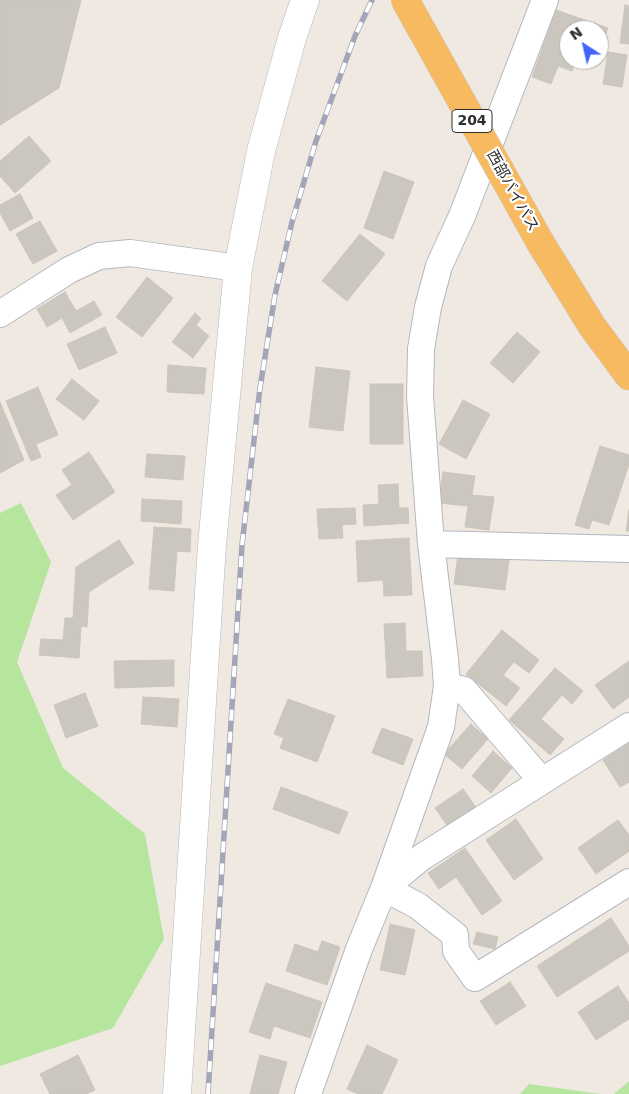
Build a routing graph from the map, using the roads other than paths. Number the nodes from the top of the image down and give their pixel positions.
1 (305, 0) edge
2 (405, 0) edge
3 (545, 0) edge
4 (238, 268) junction
5 (0, 314) edge
6 (629, 376) edge
7 (431, 544) junction
8 (629, 549) edge
9 (447, 686) junction
10 (629, 726) edge
11 (542, 781) junction
12 (629, 882) edge
13 (384, 888) junction
14 (177, 1094) edge
15 (308, 1094) edge

1 - 4 street
2 - 6 highway, 西部バイパス / 204, bridge
3 - 7 street
4 - 5 street
4 - 14 street
7 - 8 street
7 - 9 street
9 - 11 street
9 - 13 street
10 - 11 street
11 - 13 street
12 - 13 street
13 - 15 street

